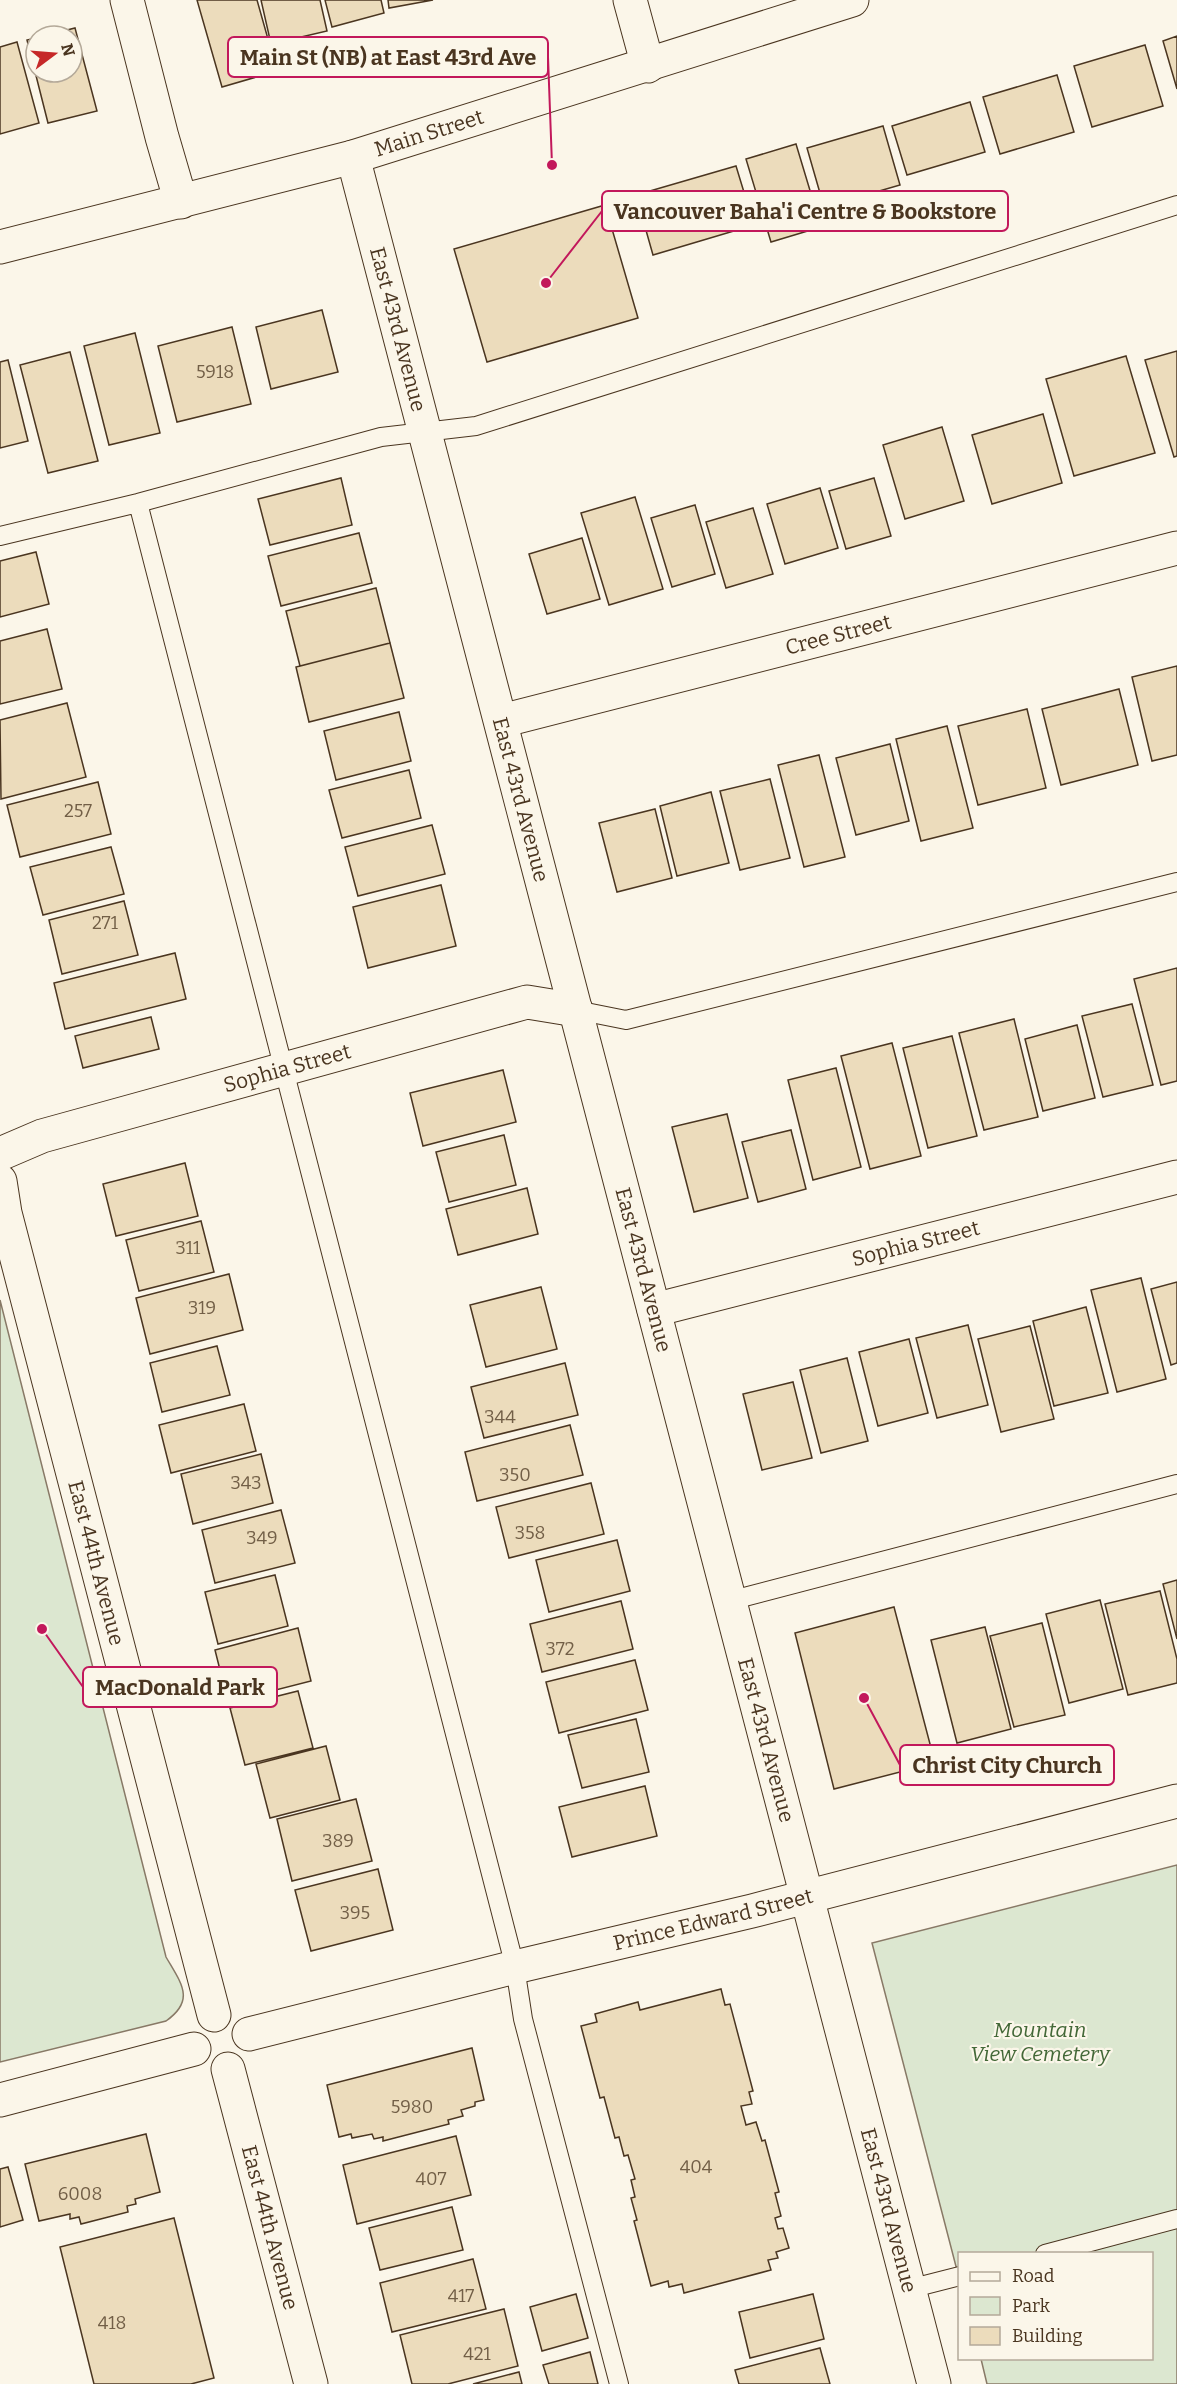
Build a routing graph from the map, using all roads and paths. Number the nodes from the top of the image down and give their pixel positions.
1 (127, 0) edge
2 (630, 0) edge
3 (852, 0) edge
4 (648, 66) junction
5 (353, 157) junction
6 (181, 202) junction
7 (1177, 205) edge
8 (0, 247) edge
9 (427, 432) junction
10 (138, 503) junction
11 (0, 536) edge
12 (1177, 548) edge
13 (501, 721) junction
14 (1177, 882) edge
15 (576, 1010) junction
16 (283, 1071) junction
17 (0, 1154) edge
18 (1177, 1176) edge
19 (0, 1181) edge
20 (654, 1310) junction
21 (1177, 1484) edge
22 (729, 1601) junction
23 (1177, 1801) edge
24 (807, 1896) junction
25 (515, 1966) junction
26 (214, 2015) junction
27 (249, 2034) junction
28 (194, 2049) junction
29 (228, 2069) junction
30 (0, 2100) edge
31 (1177, 2219) edge
32 (1049, 2252) edge
33 (958, 2277) edge
34 (909, 2289) junction
35 (310, 2384) edge
36 (619, 2384) edge
37 (934, 2384) edge

1 - 6 street
2 - 4 street
3 - 4 street, Main Street
4 - 5 street, Main Street
5 - 6 street, Main Street
5 - 9 street, East 43rd Avenue
6 - 8 street, Main Street
7 - 9 lane
9 - 10 lane
9 - 13 street, East 43rd Avenue
10 - 11 lane
10 - 16 lane
12 - 13 street, Cree Street
13 - 15 street, East 43rd Avenue
14 - 15 lane
15 - 16 street, Sophia Street
15 - 20 street, East 43rd Avenue
16 - 17 street, Sophia Street
16 - 25 lane
18 - 20 street, Sophia Street
19 - 26 street, East 44th Avenue
20 - 22 street, East 43rd Avenue
21 - 22 lane
22 - 24 street, East 43rd Avenue
23 - 24 street, Prince Edward Street
24 - 25 street, Prince Edward Street
24 - 34 street, East 43rd Avenue
25 - 27 street, Prince Edward Street
25 - 36 lane
26 - 27 street
26 - 28 street
27 - 29 street
28 - 29 street
28 - 30 street
29 - 35 street, East 44th Avenue
31 - 32 lane
33 - 34 lane
34 - 37 street, East 43rd Avenue

